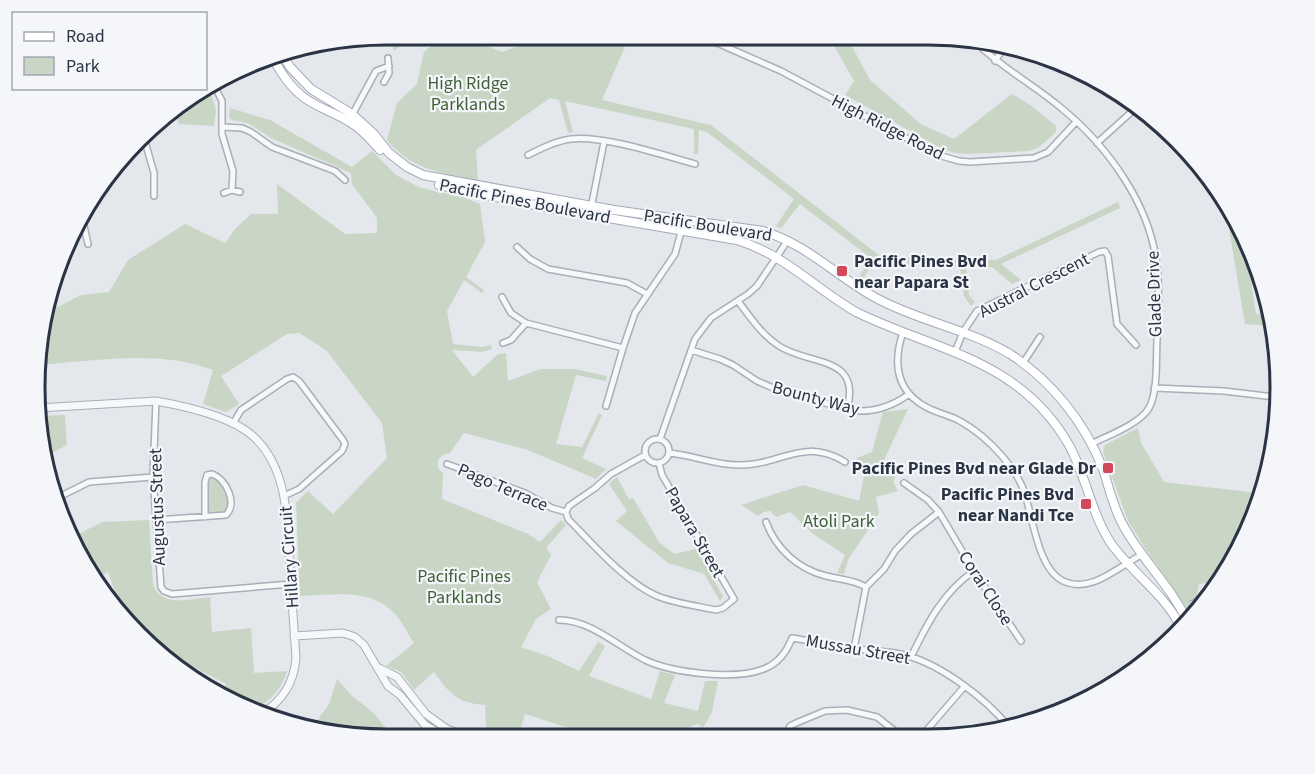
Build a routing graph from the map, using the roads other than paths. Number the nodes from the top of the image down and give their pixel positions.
1 (722, 45) edge
2 (983, 50) edge
3 (1000, 53) edge
4 (388, 58) dead end
5 (286, 61) edge
6 (995, 61) junction
7 (276, 63) edge
8 (389, 66) junction
9 (384, 82) dead end
10 (217, 91) edge
11 (1131, 112) edge
12 (350, 117) junction
13 (1076, 122) junction
14 (222, 126) junction
15 (604, 142) junction
16 (1097, 143) junction
17 (146, 144) edge
18 (528, 155) dead end
19 (385, 156) joint
20 (695, 164) dead end
21 (345, 180) dead end
22 (232, 190) junction
23 (240, 192) dead end
24 (224, 193) dead end
25 (154, 196) dead end
26 (590, 211) junction
27 (684, 221) junction
28 (84, 228) edge
29 (682, 231) junction
30 (788, 240) junction
31 (88, 244) dead end
32 (517, 247) dead end
33 (777, 256) junction
34 (647, 294) junction
35 (502, 297) dead end
36 (738, 301) junction
37 (526, 323) junction
38 (903, 332) junction
39 (963, 332) junction
40 (1040, 337) dead end
41 (503, 343) dead end
42 (1136, 345) dead end
43 (622, 348) junction
44 (691, 350) junction
45 (955, 352) junction
46 (1023, 363) junction
47 (1154, 388) junction
48 (909, 394) junction
49 (1270, 396) edge
50 (156, 401) junction
51 (606, 406) dead end
52 (46, 408) edge
53 (847, 409) junction
54 (234, 422) junction
55 (660, 439) junction
56 (1091, 444) junction
57 (669, 453) junction
58 (645, 455) junction
59 (845, 462) dead end
60 (659, 463) junction
61 (447, 464) dead end
62 (153, 477) junction
63 (904, 483) dead end
64 (63, 496) edge
65 (285, 496) junction
66 (566, 512) junction
67 (939, 512) junction
68 (205, 517) junction
69 (156, 520) junction
70 (766, 522) dead end
71 (1141, 555) junction
72 (1126, 563) junction
73 (974, 571) junction
74 (291, 584) junction
75 (866, 587) junction
76 (734, 599) joint
77 (1183, 614) edge
78 (559, 620) dead end
79 (1177, 621) edge
80 (294, 636) junction
81 (1021, 641) dead end
82 (854, 649) junction
83 (911, 657) junction
84 (377, 666) junction
85 (398, 678) junction
86 (390, 687) junction
87 (964, 687) junction
88 (269, 708) edge
89 (1003, 720) edge
90 (433, 729) edge
91 (447, 729) edge
92 (789, 729) edge
93 (892, 729) edge
94 (928, 729) edge

1 - 13 street, High Ridge Road
2 - 6 street, Glade Drive
3 - 6 street
4 - 8 street
5 - 12 main road, Pacific Boulevard
6 - 13 street, Glade Drive
7 - 12 main road, Pacific Boulevard
8 - 9 street
8 - 12 street
10 - 14 street
11 - 16 street
12 - 19 main road, Pacific Boulevard
12 - 26 main road, Pacific Boulevard
13 - 16 street, Glade Drive
14 - 21 street
14 - 22 street
15 - 18 street
15 - 20 street
15 - 26 street
16 - 47 street, Glade Drive
17 - 25 street
19 - 26 main road, Pacific Pines Boulevard
22 - 23 street
22 - 24 street
26 - 27 main road, Pacific Boulevard
26 - 29 main road, Pacific Pines Boulevard
27 - 29 street
27 - 30 main road, Pacific Boulevard
28 - 31 street
29 - 33 main road, Pacific Pines Boulevard
29 - 34 street
30 - 33 street
30 - 39 main road, Pacific Boulevard
32 - 34 street
33 - 36 street
33 - 38 main road, Pacific Pines Boulevard
34 - 43 street
35 - 37 street
36 - 44 street
36 - 53 street
37 - 41 street
37 - 43 street
38 - 45 main road, Pacific Pines Boulevard
38 - 48 street
39 - 42 street, Austral Crescent
39 - 45 street, Austral Crescent
39 - 46 main road, Pacific Boulevard
40 - 46 street
43 - 51 street
44 - 53 street, Bounty Way
44 - 55 street
45 - 72 main road, Pacific Pines Boulevard
46 - 56 main road, Pacific Boulevard
47 - 49 street
47 - 56 street, Glade Drive
48 - 53 street, Bounty Way
48 - 72 street
50 - 52 street, Hillary Circuit
50 - 54 street, Hillary Circuit
50 - 62 street, Augustus Street
54 - 65 street, Hillary Circuit
54 - 65 street
55 - 57 street
55 - 58 street
56 - 71 main road, Pacific Boulevard
57 - 59 street
57 - 60 street
58 - 60 street
58 - 66 street
60 - 76 street, Papara Street
61 - 66 street, Pago Terrace
62 - 64 street
62 - 69 street, Augustus Street
63 - 67 street, Corai Close
65 - 74 street, Hillary Circuit
66 - 76 street, Pago Terrace
67 - 73 street, Corai Close
67 - 75 street
68 - 68 street
68 - 69 street
69 - 74 street, Augustus Street
70 - 75 street
71 - 72 street
71 - 77 main road, Pacific Boulevard
72 - 79 main road, Pacific Pines Boulevard
73 - 81 street, Corai Close
73 - 83 street
74 - 80 street, Hillary Circuit
75 - 82 street
78 - 82 street, Mussau Street
80 - 84 street
80 - 88 street, Hillary Circuit
82 - 83 street, Mussau Street
83 - 87 street, Mussau Street
84 - 85 street
84 - 86 street
85 - 86 street
85 - 91 street
86 - 90 street
87 - 89 street, Mussau Street
87 - 94 street
92 - 93 street

